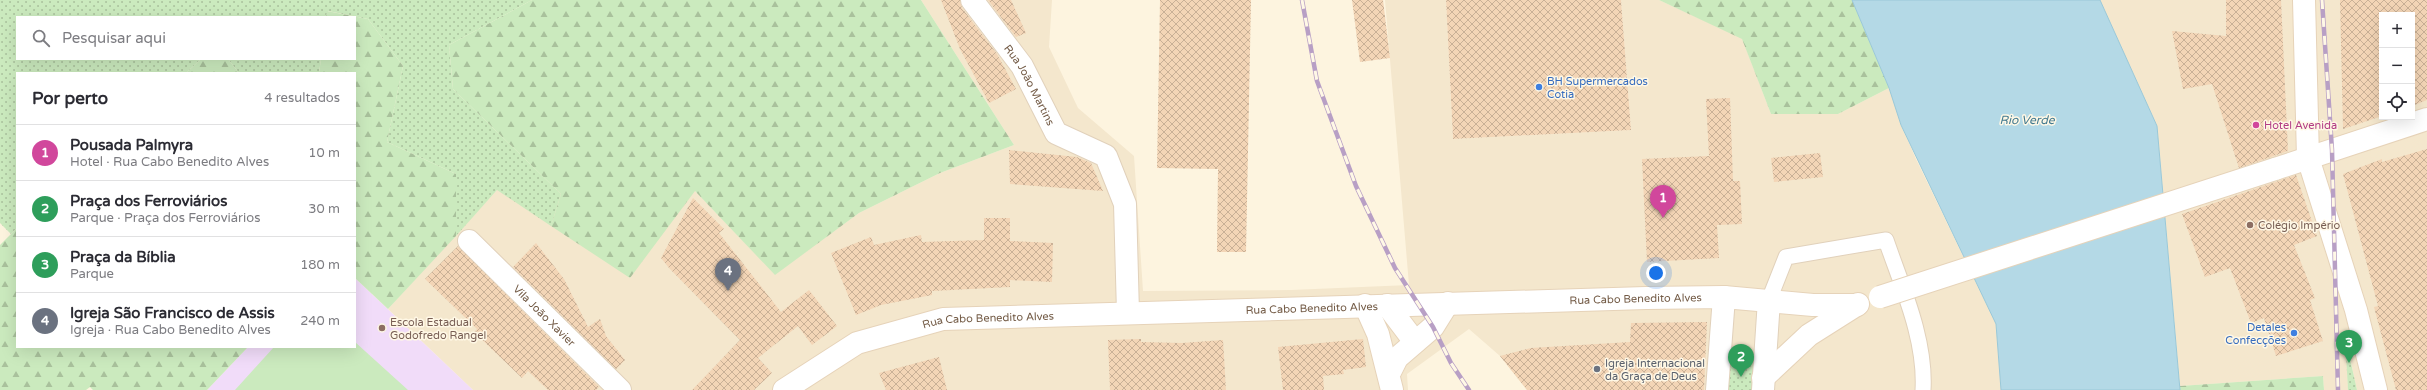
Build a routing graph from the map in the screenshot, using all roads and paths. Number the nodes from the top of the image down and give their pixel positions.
1 (972, 0) edge
2 (2304, 0) edge
3 (2427, 119) edge
4 (2308, 158) junction
5 (469, 241) dead end
6 (1724, 297) junction
7 (1769, 300) junction
8 (1448, 304) junction
9 (1365, 305) junction
10 (1387, 305) junction
11 (1857, 305) junction
12 (1128, 313) junction
13 (1415, 342) junction
14 (1391, 382) edge
15 (1763, 384) edge
16 (620, 390) edge
17 (784, 390) edge
18 (1717, 390) edge
19 (1923, 390) edge
20 (2376, 390) edge

1 - 12 main road, Rua João Martins
2 - 4 main road
3 - 4 main road
4 - 11 main road, bridge
4 - 20 main road
5 - 16 main road, Vila João Xavier
6 - 7 main road, Rua Cabo Benedito Alves
6 - 8 main road, Rua Cabo Benedito Alves
6 - 18 main road
7 - 11 main road, Rua Cabo Benedito Alves
7 - 15 main road
7 - 19 lane
8 - 10 main road, Rua Cabo Benedito Alves
8 - 13 main road
9 - 10 main road, Rua Cabo Benedito Alves
9 - 12 main road, Rua Cabo Benedito Alves
9 - 14 main road
10 - 13 main road
11 - 15 main road
12 - 17 main road, Rua Cabo Benedito Alves
13 - 14 main road

